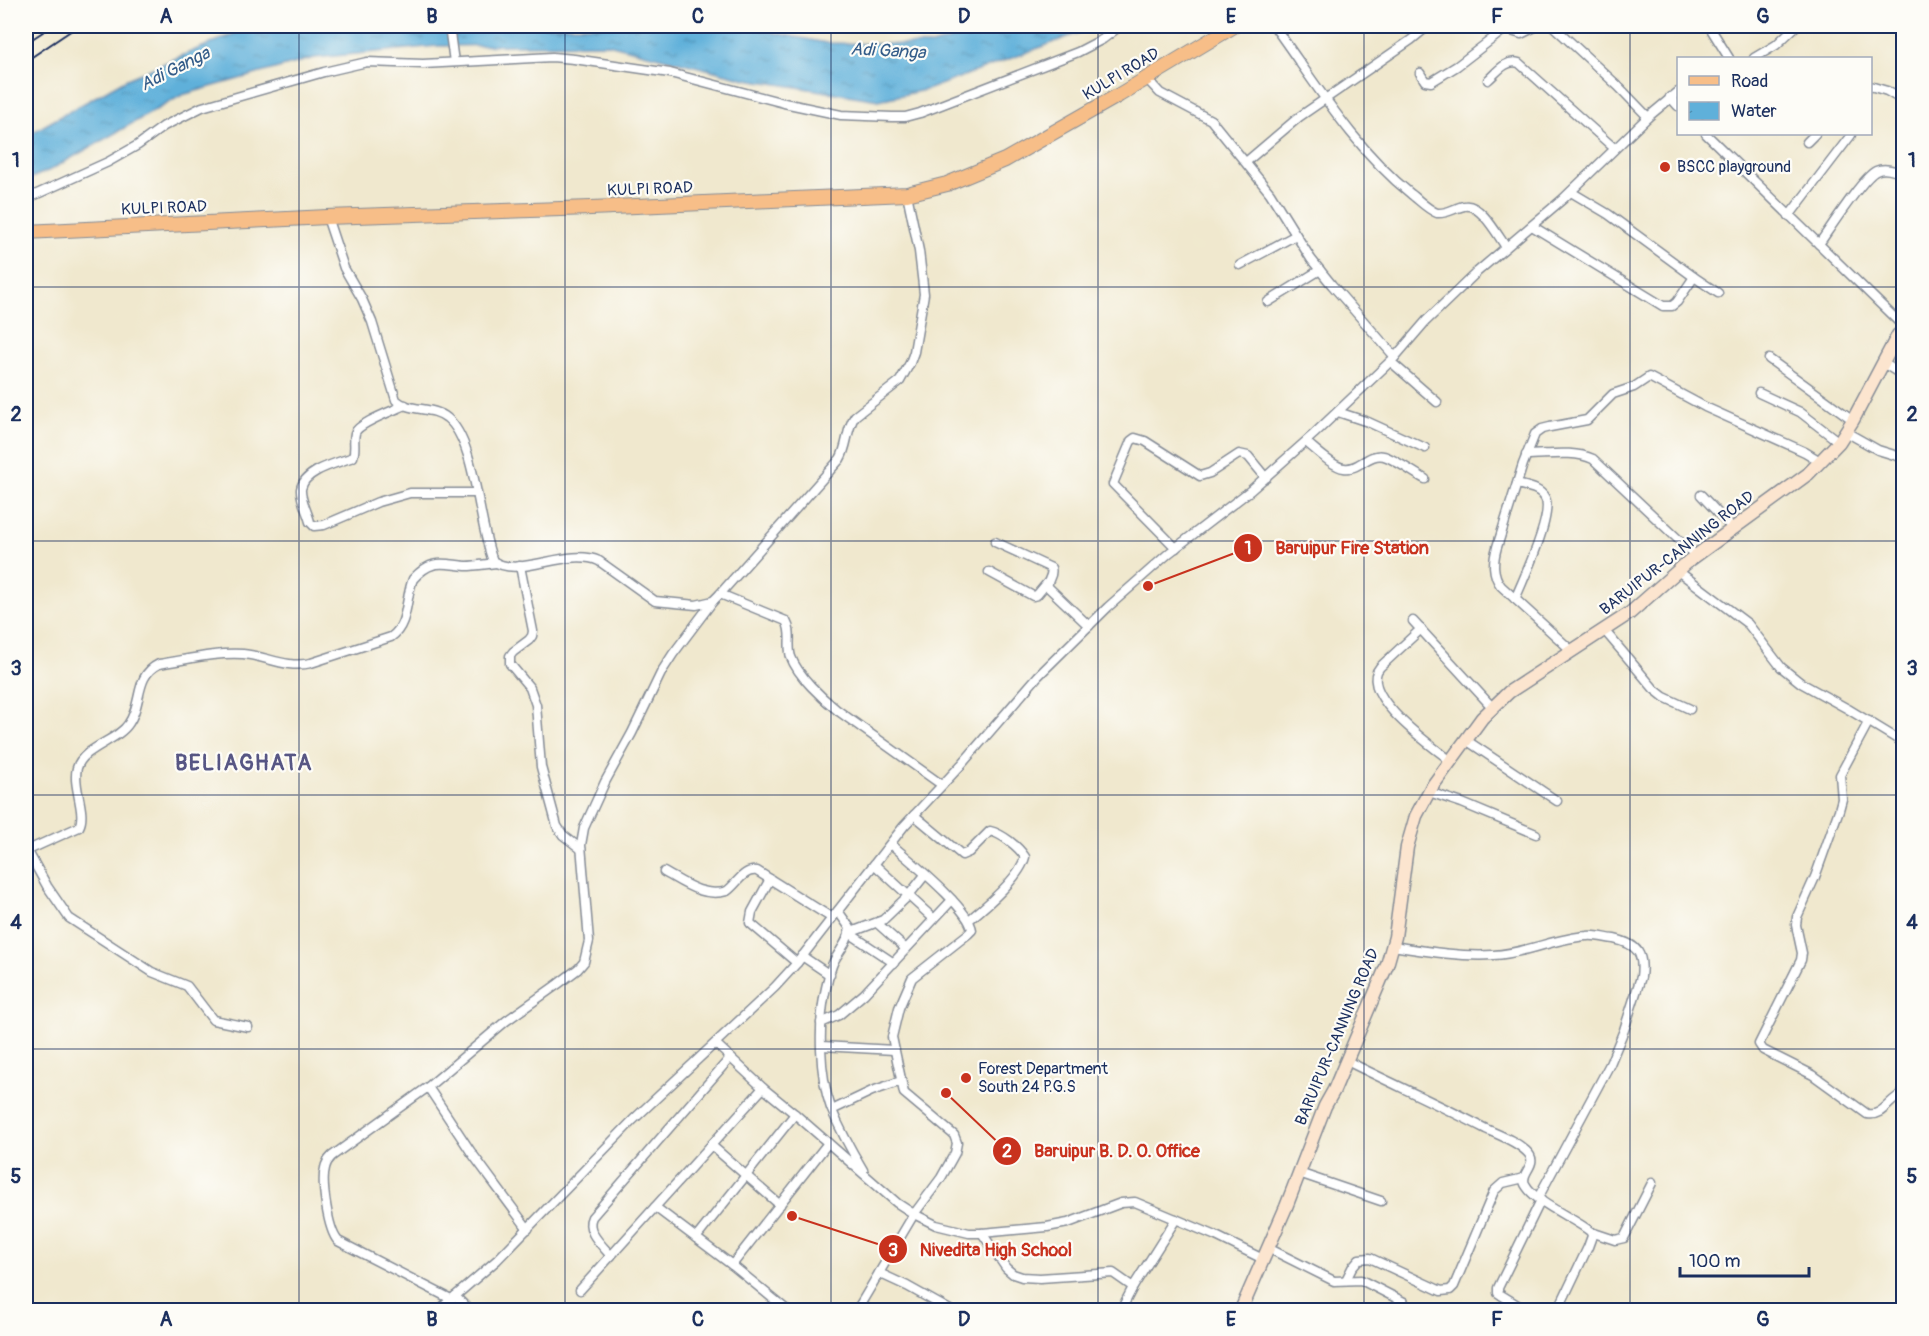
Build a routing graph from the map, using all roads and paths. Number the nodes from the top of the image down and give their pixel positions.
1 (449, 26) edge
2 (1120, 26) edge
3 (1234, 26) edge
4 (1274, 26) edge
5 (1514, 26) edge
6 (1537, 26) edge
7 (1553, 26) edge
8 (1709, 26) edge
9 (1796, 26) edge
10 (1423, 27) edge
11 (1521, 34) junction
12 (1728, 57) edge
13 (1756, 57) edge
14 (454, 62) junction
15 (1420, 73) dead end
16 (1146, 78) junction
17 (1488, 80) dead end
18 (1872, 87) edge
19 (1677, 93) edge
20 (1670, 97) junction
21 (1326, 98) junction
22 (1904, 100) edge
23 (1677, 105) edge
24 (1648, 117) junction
25 (1708, 135) edge
26 (1814, 135) edge
27 (1851, 135) dead end
28 (1807, 142) dead end
29 (1614, 148) junction
30 (1246, 162) junction
31 (1904, 174) edge
32 (1571, 192) junction
33 (907, 194) junction
34 (26, 199) edge
35 (1790, 216) junction
36 (327, 217) junction
37 (1532, 226) junction
38 (26, 232) edge
39 (1296, 236) junction
40 (1819, 244) junction
41 (1506, 248) junction
42 (1240, 265) dead end
43 (1320, 270) junction
44 (1694, 277) junction
45 (1718, 293) dead end
46 (1268, 302) dead end
47 (1904, 329) edge
48 (1393, 359) junction
49 (1768, 359) dead end
50 (1883, 363) junction
51 (1904, 376) edge
52 (1759, 393) dead end
53 (1437, 402) dead end
54 (405, 405) junction
55 (1338, 412) junction
56 (1853, 420) junction
57 (1842, 437) junction
58 (1305, 442) junction
59 (1425, 448) dead end
60 (1526, 455) junction
61 (1904, 458) edge
62 (1820, 461) junction
63 (1266, 478) junction
64 (1425, 479) dead end
65 (1517, 484) junction
66 (476, 493) junction
67 (1701, 495) dead end
68 (1733, 529) junction
69 (995, 542) dead end
70 (1176, 548) junction
71 (1696, 556) junction
72 (496, 563) junction
73 (520, 566) junction
74 (1678, 571) junction
75 (989, 572) dead end
76 (1047, 583) junction
77 (720, 594) junction
78 (1515, 599) junction
79 (713, 601) junction
80 (1413, 621) dead end
81 (1089, 626) junction
82 (1421, 629) junction
83 (1604, 630) junction
84 (1572, 651) junction
85 (1493, 708) junction
86 (1690, 709) dead end
87 (1869, 722) junction
88 (1466, 741) junction
89 (1904, 743) edge
90 (1451, 761) junction
91 (942, 785) junction
92 (1429, 792) junction
93 (1557, 801) dead end
94 (914, 815) junction
95 (1536, 834) dead end
96 (891, 844) junction
97 (581, 849) junction
98 (26, 851) edge
99 (875, 865) junction
100 (664, 872) dead end
101 (924, 875) junction
102 (770, 879) junction
103 (909, 894) junction
104 (952, 900) junction
105 (835, 915) junction
106 (934, 919) junction
107 (969, 920) junction
108 (877, 923) junction
109 (849, 933) junction
110 (1393, 946) junction
111 (906, 949) junction
112 (800, 960) junction
113 (894, 963) junction
114 (830, 975) junction
115 (821, 1023) junction
116 (248, 1027) dead end
117 (716, 1044) junction
118 (822, 1046) junction
119 (894, 1050) junction
120 (730, 1058) junction
121 (1347, 1061) junction
122 (901, 1081) junction
123 (428, 1087) junction
124 (763, 1088) junction
125 (1904, 1093) edge
126 (832, 1110) junction
127 (795, 1114) junction
128 (828, 1143) junction
129 (711, 1145) junction
130 (1299, 1173) junction
131 (747, 1176) junction
132 (867, 1178) junction
133 (1524, 1178) junction
134 (1652, 1183) dead end
135 (1540, 1199) junction
136 (1381, 1201) dead end
137 (780, 1205) junction
138 (655, 1207) junction
139 (914, 1214) junction
140 (1176, 1219) junction
141 (528, 1229) junction
142 (1591, 1232) junction
143 (982, 1233) junction
144 (696, 1238) junction
145 (1266, 1253) junction
146 (611, 1256) junction
147 (732, 1265) junction
148 (879, 1273) junction
149 (1346, 1280) junction
150 (1133, 1287) junction
151 (580, 1290) dead end
152 (453, 1297) junction
153 (1404, 1302) dead end
154 (1519, 1306) dead end
155 (858, 1308) edge
156 (439, 1311) edge
157 (469, 1311) edge
158 (787, 1311) edge
159 (868, 1311) edge
160 (950, 1311) edge
161 (1121, 1311) edge
162 (1241, 1311) edge
163 (1558, 1311) edge

1 - 14 street
2 - 14 street
3 - 16 main road, KULPI ROAD
4 - 21 street
5 - 11 street
6 - 11 street
7 - 24 street
8 - 12 street
9 - 13 street
10 - 21 street
11 - 15 street
14 - 34 street
16 - 30 street
16 - 33 main road, KULPI ROAD
17 - 29 street
18 - 22 street
19 - 20 street
20 - 23 street
20 - 24 street
21 - 30 street
21 - 41 street
24 - 29 street
25 - 35 street
26 - 28 street
27 - 35 street
29 - 32 street
30 - 39 street
31 - 40 street
32 - 37 street
32 - 44 street
33 - 36 main road, KULPI ROAD
33 - 77 street
35 - 40 street
36 - 38 main road, KULPI ROAD
36 - 54 street
37 - 41 street
37 - 44 street
39 - 42 street
39 - 43 street
40 - 47 street
41 - 48 street
43 - 46 street
43 - 48 street
44 - 45 street
47 - 50 main road, BARUIPUR-CANNING ROAD
48 - 53 street
48 - 55 street
49 - 56 street
50 - 51 street
50 - 56 main road, BARUIPUR-CANNING ROAD
52 - 57 street
54 - 66 street
54 - 66 street
55 - 58 street
55 - 59 street
56 - 57 main road, BARUIPUR-CANNING ROAD
57 - 61 street
57 - 62 main road, BARUIPUR-CANNING ROAD
58 - 63 street
58 - 64 street
60 - 62 street
60 - 65 street
60 - 71 street
62 - 68 main road, BARUIPUR-CANNING ROAD
63 - 70 street
63 - 70 street
65 - 78 street
65 - 78 street
66 - 72 street
67 - 68 street
68 - 71 main road, BARUIPUR-CANNING ROAD
69 - 76 street
70 - 81 street
71 - 74 main road, BARUIPUR-CANNING ROAD
72 - 73 street
72 - 98 street
73 - 79 street
73 - 97 street
74 - 83 main road, BARUIPUR-CANNING ROAD
74 - 87 street
75 - 76 street
76 - 81 street
77 - 79 street
77 - 91 street
78 - 84 street
79 - 97 street
80 - 82 street
81 - 91 street
82 - 85 street
82 - 90 street
83 - 84 main road, BARUIPUR-CANNING ROAD
83 - 86 street
84 - 85 main road, BARUIPUR-CANNING ROAD
85 - 88 main road, BARUIPUR-CANNING ROAD
87 - 89 street
87 - 125 street
88 - 90 main road, BARUIPUR-CANNING ROAD
88 - 93 street
90 - 92 main road, BARUIPUR-CANNING ROAD
91 - 94 street
92 - 95 street
92 - 110 main road, BARUIPUR-CANNING ROAD
94 - 96 street
94 - 107 street
96 - 99 street
96 - 101 street
97 - 123 street
98 - 116 street
99 - 103 street
99 - 105 street
100 - 102 street
101 - 103 street
101 - 104 street
102 - 105 street
102 - 112 street
103 - 106 street
103 - 108 street
104 - 106 street
104 - 107 street
105 - 109 street
105 - 112 street
106 - 111 street
107 - 119 street
108 - 109 street
108 - 111 street
109 - 113 street
109 - 114 street
110 - 121 main road, BARUIPUR-CANNING ROAD
110 - 135 street
111 - 113 street
112 - 114 street
112 - 117 street
113 - 115 street
114 - 115 street
115 - 118 street
117 - 120 street
117 - 141 street
118 - 119 street
118 - 126 street
119 - 122 street
120 - 124 street
120 - 146 street
121 - 130 main road, BARUIPUR-CANNING ROAD
121 - 133 street
122 - 126 street
122 - 139 street
123 - 141 street
123 - 152 street
124 - 127 street
124 - 129 street
126 - 132 street
127 - 128 street
127 - 131 street
128 - 132 street
128 - 137 street
129 - 131 street
129 - 138 street
130 - 136 street
130 - 145 main road, BARUIPUR-CANNING ROAD
131 - 137 street
131 - 144 street
132 - 139 street
133 - 135 street
133 - 149 street
134 - 142 street
135 - 142 street
135 - 154 street
137 - 147 street
138 - 144 street
138 - 146 street
139 - 143 street
139 - 148 street
140 - 143 street
140 - 145 street
140 - 150 street
141 - 152 street
142 - 163 street
143 - 150 street
144 - 147 street
145 - 149 street
145 - 162 main road, BARUIPUR-CANNING ROAD
146 - 151 street
147 - 158 street
148 - 155 street
148 - 160 street
149 - 153 street
150 - 161 street
152 - 156 street
152 - 157 street
155 - 159 street

